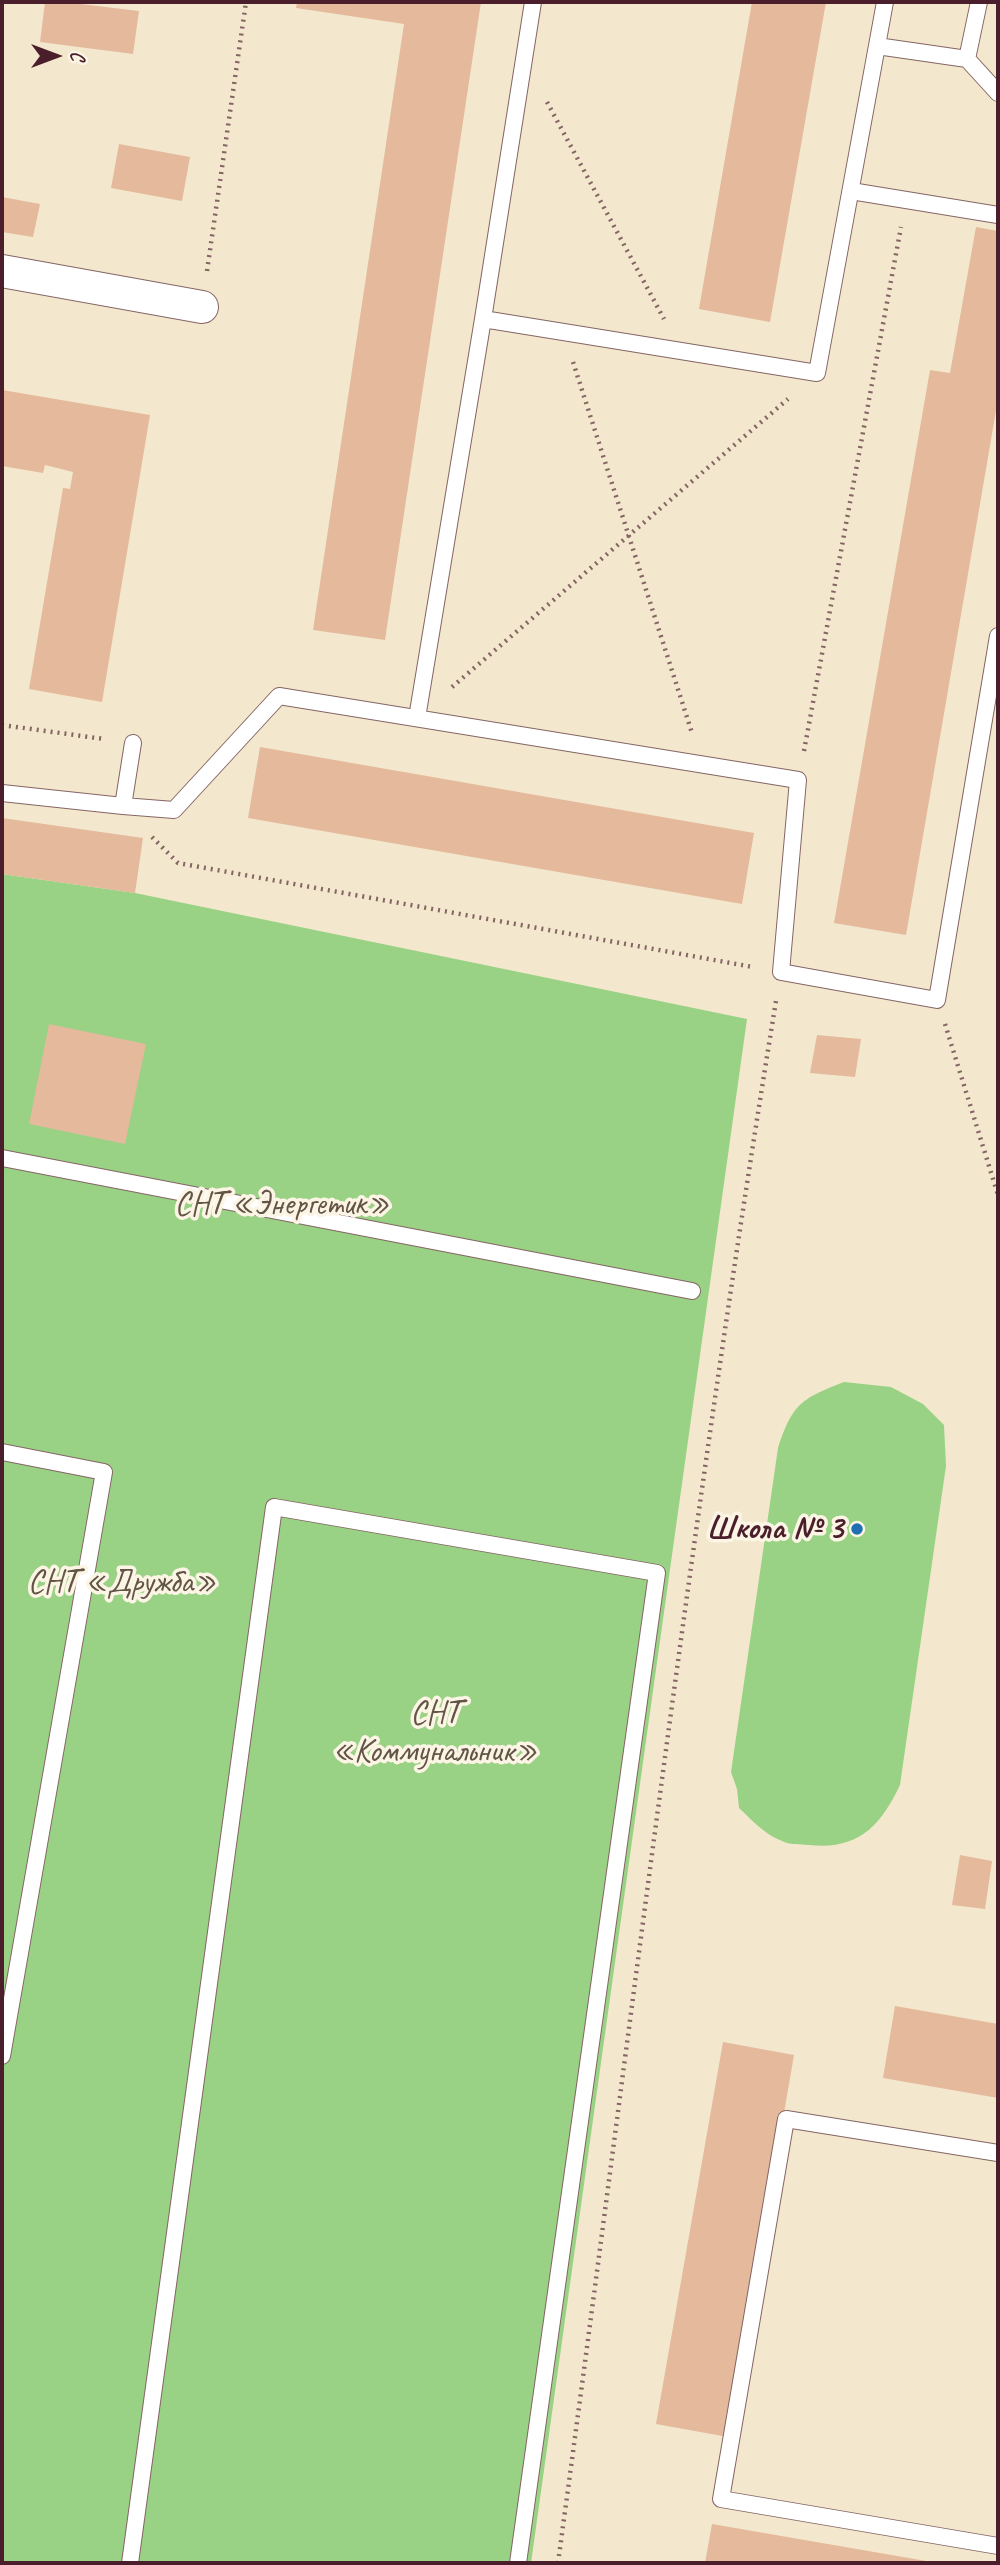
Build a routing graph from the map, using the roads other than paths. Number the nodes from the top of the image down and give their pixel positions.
1 (533, 2) edge
2 (885, 2) edge
3 (979, 2) edge
4 (877, 46) junction
5 (967, 60) junction
6 (998, 93) edge
7 (851, 191) junction
8 (998, 215) edge
9 (2, 271) edge
10 (202, 307) road end
11 (483, 319) junction
12 (998, 636) edge
13 (417, 718) junction
14 (133, 743) road end
15 (2, 793) edge
16 (123, 806) junction
17 (2, 1158) edge
18 (692, 1291) dead end
19 (2, 1452) edge
20 (2, 2056) edge
21 (998, 2153) edge
22 (998, 2546) edge
23 (130, 2563) edge
24 (518, 2563) edge

1 - 11 lane
2 - 4 lane
3 - 5 lane
4 - 5 lane
4 - 7 lane
5 - 6 lane
7 - 8 lane
7 - 11 lane
9 - 10 street
11 - 13 lane
12 - 13 lane
13 - 16 lane
14 - 16 lane
15 - 16 lane
17 - 18 lane
19 - 20 lane
21 - 22 lane
23 - 24 lane

